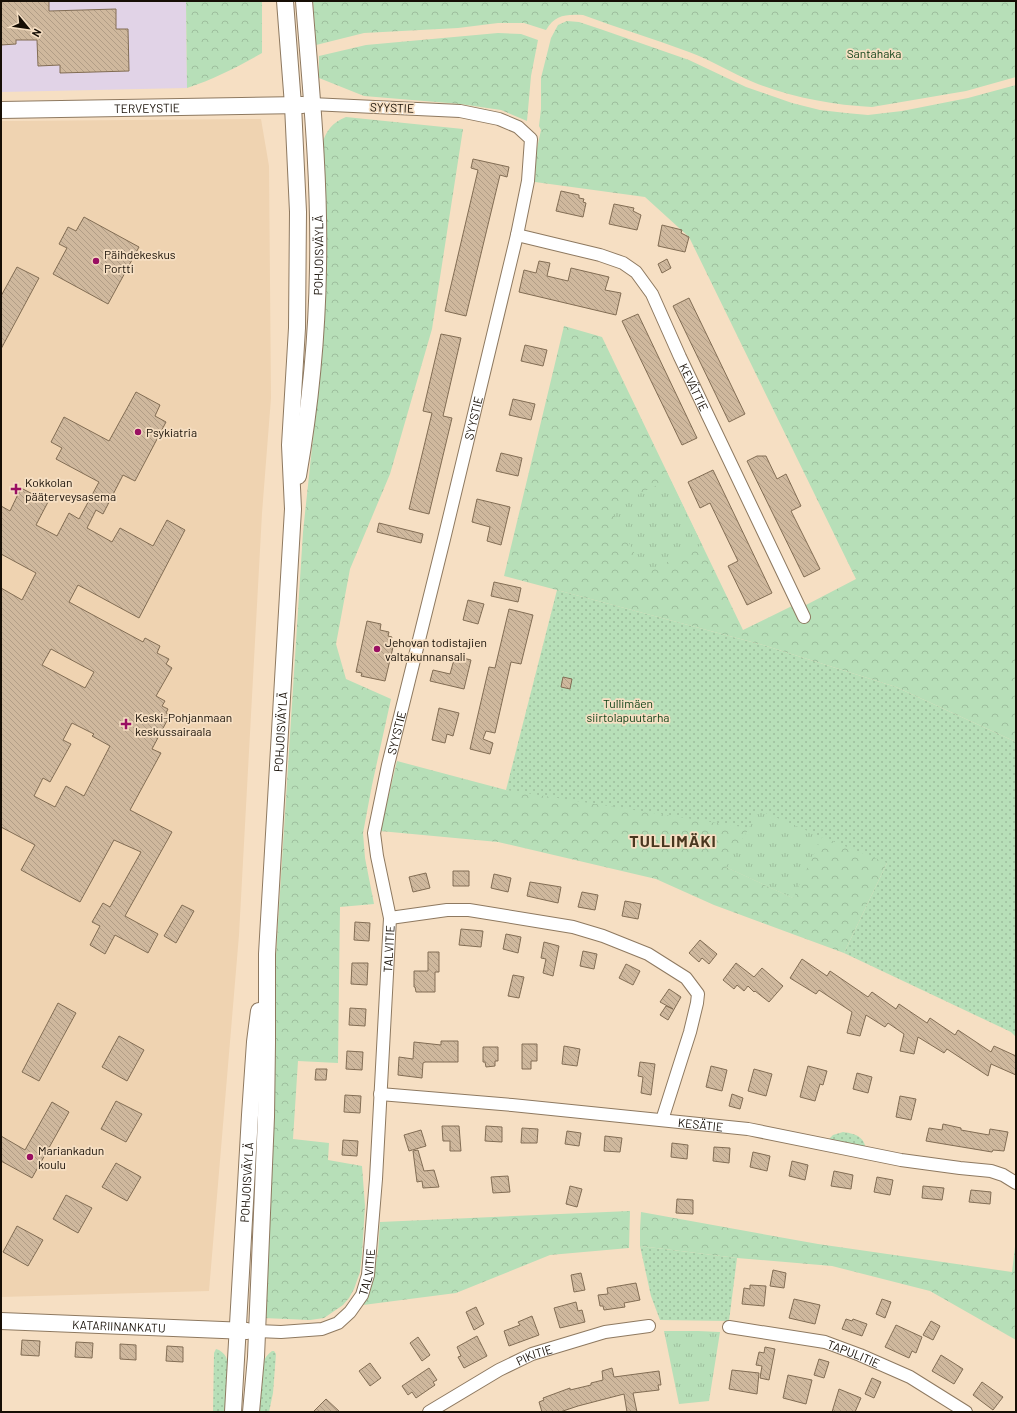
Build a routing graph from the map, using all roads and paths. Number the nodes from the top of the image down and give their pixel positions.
1 (285, 1) edge
2 (304, 1) edge
3 (311, 104) junction
4 (293, 105) junction
5 (1, 110) edge
6 (517, 235) junction
7 (293, 509) junction
8 (804, 617) dead end
9 (390, 918) junction
10 (267, 954) junction
11 (380, 1094) junction
12 (662, 1120) junction
13 (1016, 1183) edge
14 (1, 1321) edge
15 (649, 1326) dead end
16 (730, 1327) dead end
17 (237, 1330) junction
18 (257, 1331) junction
19 (232, 1412) edge
20 (251, 1412) edge
21 (429, 1412) edge
22 (966, 1412) edge

1 - 4 main road, POHJOISVÄYLÄ
2 - 3 main road, POHJOISVÄYLÄ
3 - 4 main road, TERVEYSTIE
3 - 6 street, SYYSTIE
3 - 7 main road, POHJOISVÄYLÄ
4 - 5 main road, TERVEYSTIE
4 - 7 main road, POHJOISVÄYLÄ
6 - 8 street, KEVÄTTIE
6 - 9 street, SYYSTIE
7 - 10 main road, POHJOISVÄYLÄ
9 - 11 street, TALVITIE
9 - 12 street, TALVITIE
10 - 17 main road, POHJOISVÄYLÄ
10 - 18 main road, POHJOISVÄYLÄ
11 - 12 street, KESÄTIE
11 - 18 street, TALVITIE
12 - 13 street, KESÄTIE
14 - 17 main road, KATARIINANKATU
15 - 21 street, PIKITIE
16 - 22 street, TAPULITIE
17 - 18 main road, KATARIINANKATU
17 - 19 main road, POHJOISVÄYLÄ
18 - 20 main road, POHJOISVÄYLÄ

